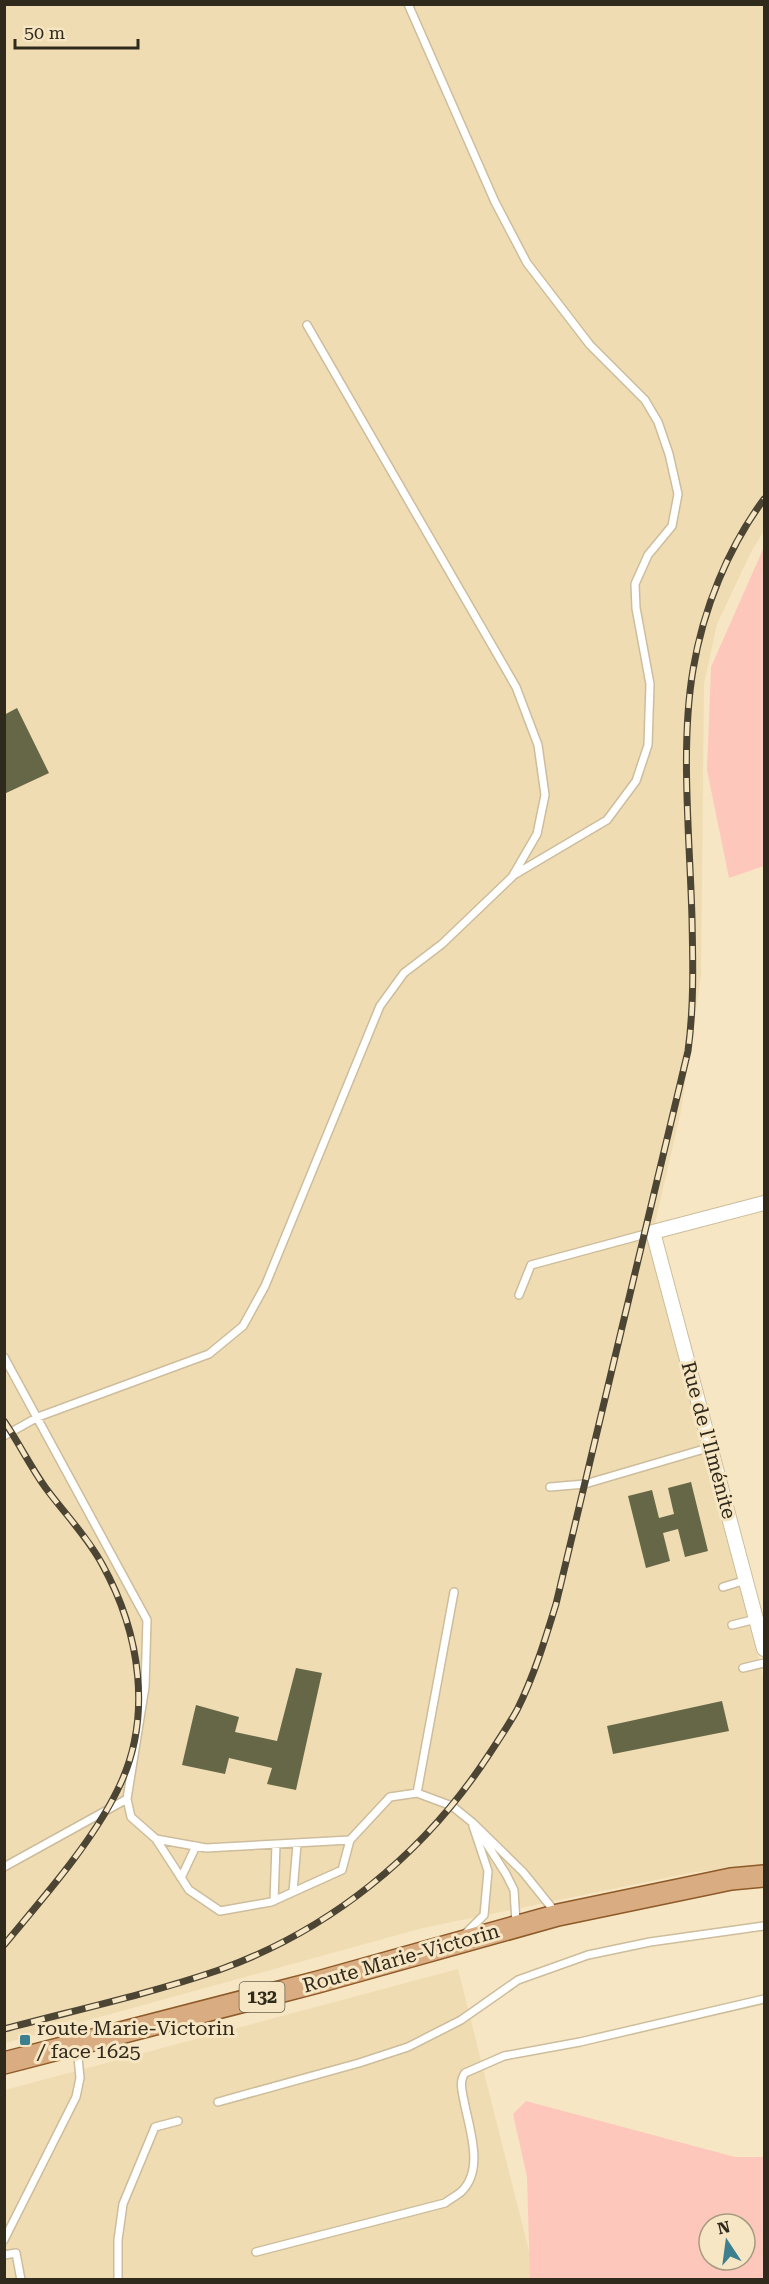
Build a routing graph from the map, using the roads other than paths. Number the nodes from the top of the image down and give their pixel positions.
1 (408, 4) edge
2 (308, 325) dead end
3 (512, 877) junction
4 (765, 1203) edge
5 (653, 1232) junction
6 (519, 1295) dead end
7 (4, 1357) edge
8 (38, 1417) junction
9 (4, 1437) edge
10 (711, 1447) junction
11 (550, 1487) dead end
12 (746, 1580) junction
13 (723, 1587) dead end
14 (454, 1592) dead end
15 (756, 1618) junction
16 (732, 1625) dead end
17 (765, 1649) edge
18 (765, 1663) edge
19 (743, 1668) dead end
20 (417, 1793) junction
21 (127, 1799) junction
22 (472, 1823) junction
23 (156, 1839) junction
24 (350, 1840) junction
25 (297, 1844) junction
26 (276, 1845) junction
27 (196, 1846) junction
28 (4, 1867) edge
29 (765, 1876) edge
30 (181, 1878) junction
31 (293, 1892) junction
32 (274, 1901) junction
33 (558, 1915) junction
34 (517, 1925) junction
35 (765, 1926) edge
36 (447, 1944) junction
37 (765, 1999) edge
38 (77, 2045) junction
39 (4, 2063) edge
40 (218, 2102) dead end
41 (178, 2121) dead end
42 (4, 2240) edge
43 (256, 2252) dead end
44 (4, 2255) edge
45 (21, 2280) edge
46 (118, 2280) edge

1 - 3 lane
2 - 3 lane
3 - 8 lane
4 - 5 street
5 - 6 lane
5 - 10 street, Rue de l'Ilménite
7 - 8 lane
8 - 9 lane
8 - 21 lane
10 - 11 lane
10 - 12 street, Rue de l'Ilménite
12 - 13 lane
12 - 15 street, Rue de l'Ilménite
14 - 20 lane
15 - 16 lane
15 - 17 street, Rue de l'Ilménite
18 - 19 lane
20 - 22 lane
20 - 24 lane
21 - 23 lane
21 - 28 lane
22 - 33 lane
22 - 34 lane
22 - 36 lane
23 - 27 lane
23 - 30 lane
24 - 25 lane
24 - 31 lane
25 - 26 lane
25 - 31 lane
26 - 27 lane
26 - 32 lane
27 - 30 lane
29 - 33 main road, Route Marie-Victorin / 132
30 - 32 lane
31 - 32 lane
33 - 34 main road, Route Marie-Victorin / 132
34 - 36 main road, Route Marie-Victorin / 132
35 - 40 lane
36 - 38 main road, Route Marie-Victorin / 132
37 - 43 lane
38 - 39 main road, Route Marie-Victorin / 132
38 - 42 lane
41 - 46 lane
44 - 45 lane

